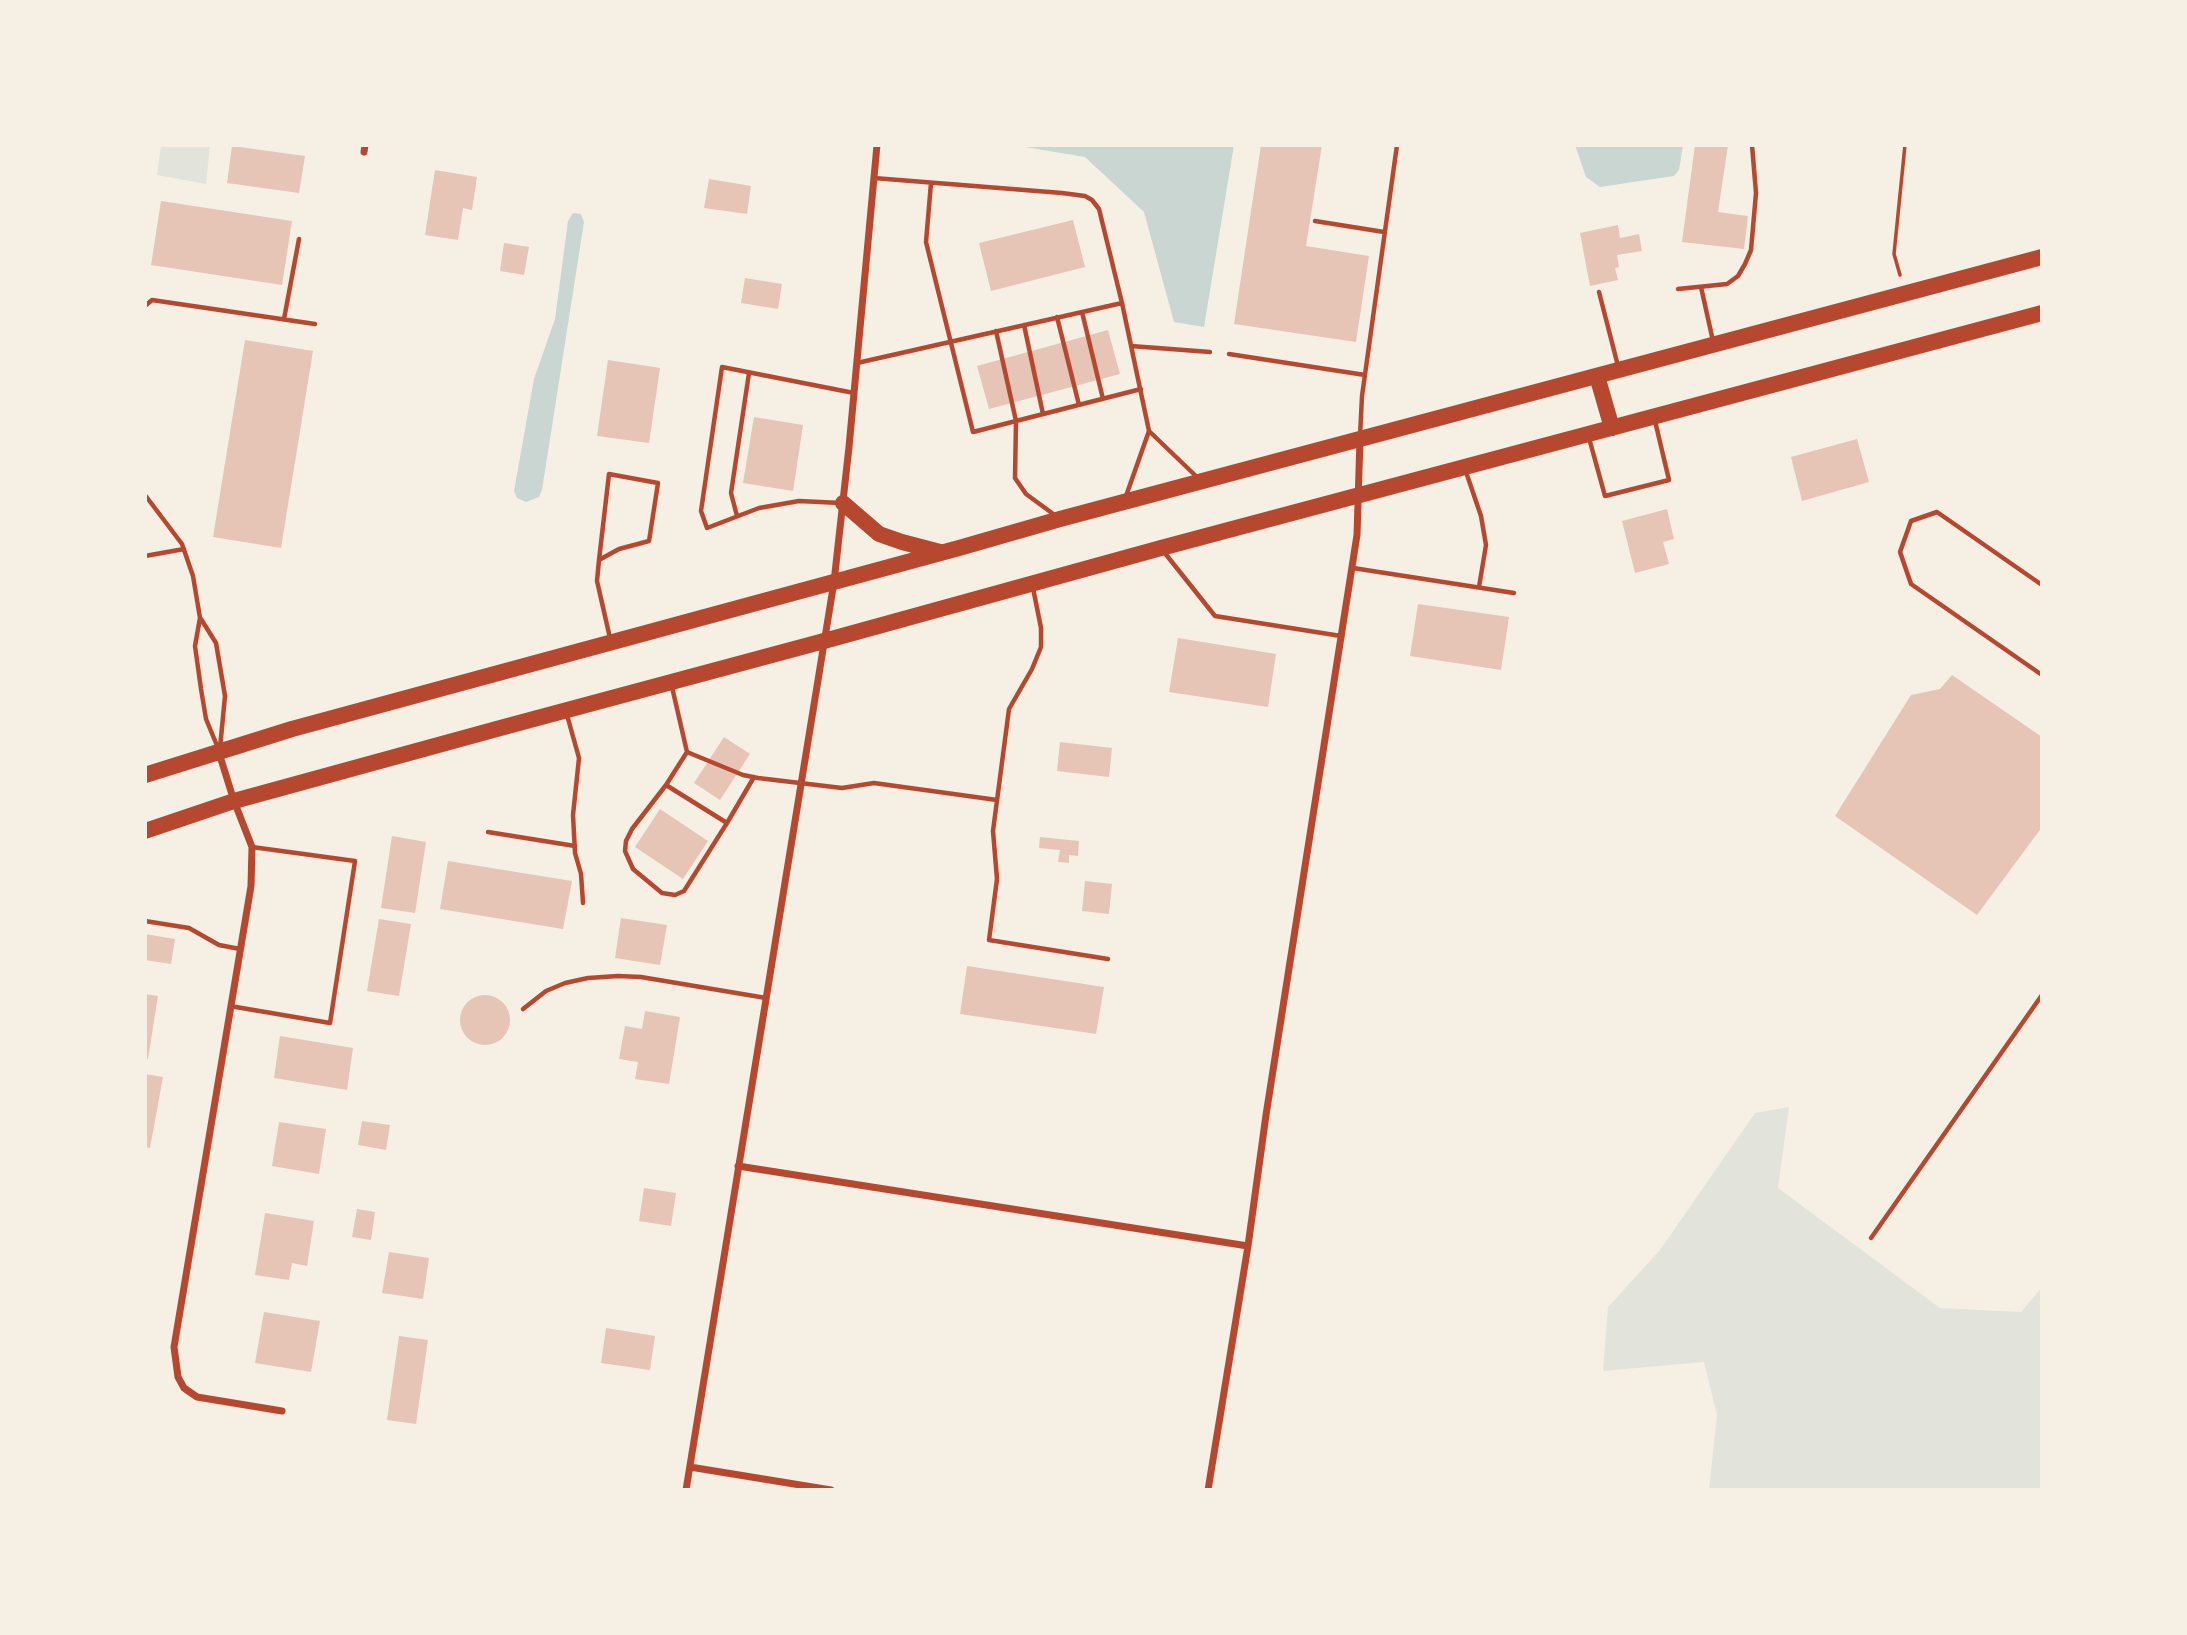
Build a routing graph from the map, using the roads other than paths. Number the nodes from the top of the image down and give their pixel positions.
1 (877, 145) edge
2 (1397, 145) edge
3 (1752, 145) edge
4 (874, 178) junction
5 (931, 183) junction
6 (1315, 221) dead end
7 (1384, 232) junction
8 (299, 239) dead end
9 (2042, 257) edge
10 (1701, 287) junction
11 (1678, 289) dead end
12 (1599, 292) dead end
13 (1122, 303) junction
14 (145, 306) edge
15 (1082, 312) junction
16 (2042, 313) edge
17 (1057, 317) junction
18 (284, 319) junction
19 (315, 324) dead end
20 (1024, 325) junction
21 (996, 331) junction
22 (951, 341) junction
23 (1713, 345) junction
24 (1131, 346) junction
25 (1210, 352) dead end
26 (1229, 354) dead end
27 (857, 363) junction
28 (1619, 370) junction
29 (750, 373) junction
30 (1365, 375) junction
31 (1597, 376) junction
32 (1141, 389) junction
33 (854, 393) junction
34 (1103, 399) junction
35 (1079, 405) junction
36 (1044, 414) junction
37 (1654, 417) junction
38 (1016, 421) junction
39 (1612, 428) junction
40 (1149, 430) junction
41 (1588, 435) junction
42 (1360, 439) junction
43 (1464, 468) junction
44 (1202, 482) junction
45 (145, 495) edge
46 (1358, 497) junction
47 (843, 503) junction
48 (1124, 503) junction
49 (737, 516) junction
50 (1060, 519) junction
51 (1161, 548) junction
52 (184, 549) junction
53 (943, 553) junction
54 (145, 556) edge
55 (599, 561) junction
56 (1352, 568) junction
57 (834, 582) junction
58 (1032, 584) junction
59 (2042, 584) edge
60 (1479, 587) junction
61 (1514, 593) dead end
62 (200, 618) junction
63 (1341, 636) junction
64 (824, 641) junction
65 (611, 643) junction
66 (2042, 675) edge
67 (671, 683) junction
68 (566, 711) junction
69 (219, 752) junction
70 (687, 752) junction
71 (145, 775) edge
72 (754, 777) junction
73 (801, 782) junction
74 (666, 785) junction
75 (997, 800) junction
76 (234, 801) junction
77 (727, 823) junction
78 (145, 831) edge
79 (488, 832) dead end
80 (575, 846) junction
81 (252, 847) junction
82 (583, 903) dead end
83 (145, 921) edge
84 (240, 950) junction
85 (1108, 959) dead end
86 (2042, 995) edge
87 (766, 998) junction
88 (229, 1006) junction
89 (523, 1009) dead end
90 (738, 1166) junction
91 (1871, 1238) dead end
92 (1248, 1246) junction
93 (282, 1411) dead end
94 (690, 1467) junction
95 (686, 1490) edge
96 (831, 1490) edge
97 (1208, 1490) edge

1 - 4 street
2 - 7 lane
3 - 10 lane
4 - 5 lane
4 - 27 street
5 - 13 lane
5 - 22 lane
6 - 7 lane
7 - 30 lane
8 - 18 lane
9 - 23 highway
10 - 11 lane
10 - 23 lane
12 - 28 lane
13 - 15 lane
13 - 24 lane
14 - 18 lane
15 - 17 lane
15 - 34 lane
16 - 37 highway
17 - 20 lane
17 - 35 lane
18 - 19 lane
20 - 21 lane
20 - 36 lane
21 - 22 lane
21 - 38 lane
22 - 27 lane
22 - 38 lane
23 - 28 highway
24 - 25 lane
24 - 32 lane
26 - 30 lane
27 - 33 street
28 - 31 highway
29 - 33 lane
29 - 49 lane
29 - 49 lane
30 - 42 lane
31 - 39 highway
31 - 42 highway
32 - 34 lane
32 - 40 lane
33 - 47 street
34 - 35 lane
35 - 36 lane
36 - 38 lane
37 - 39 highway
37 - 41 lane
38 - 50 lane
39 - 41 highway
40 - 44 lane
40 - 48 lane
41 - 43 highway
42 - 44 highway
42 - 46 street
43 - 46 highway
43 - 60 lane
44 - 48 highway
45 - 52 lane
46 - 51 highway
46 - 56 street
47 - 49 lane
47 - 53 highway
47 - 57 street
48 - 50 highway
50 - 53 highway
51 - 58 highway
51 - 63 lane
52 - 54 lane
52 - 62 lane
53 - 57 highway
55 - 55 lane
55 - 65 lane
56 - 60 lane
56 - 63 street
57 - 64 street
57 - 65 highway
58 - 64 highway
58 - 75 lane
59 - 66 lane
60 - 61 lane
62 - 69 lane
62 - 69 lane
63 - 92 street
64 - 67 highway
64 - 73 street
65 - 69 highway
67 - 68 highway
67 - 70 lane
68 - 76 highway
68 - 80 lane
69 - 71 highway
69 - 76 street
70 - 72 lane
70 - 74 lane
72 - 73 lane
72 - 77 lane
73 - 75 lane
73 - 87 street
74 - 77 lane
74 - 77 lane
75 - 85 lane
76 - 78 highway
76 - 81 street
79 - 80 lane
80 - 82 lane
81 - 84 street
81 - 88 lane
83 - 84 lane
84 - 88 street
86 - 91 lane
87 - 89 lane
87 - 90 street
88 - 93 street
90 - 92 street
90 - 94 street
92 - 97 street
94 - 95 street
94 - 96 street

